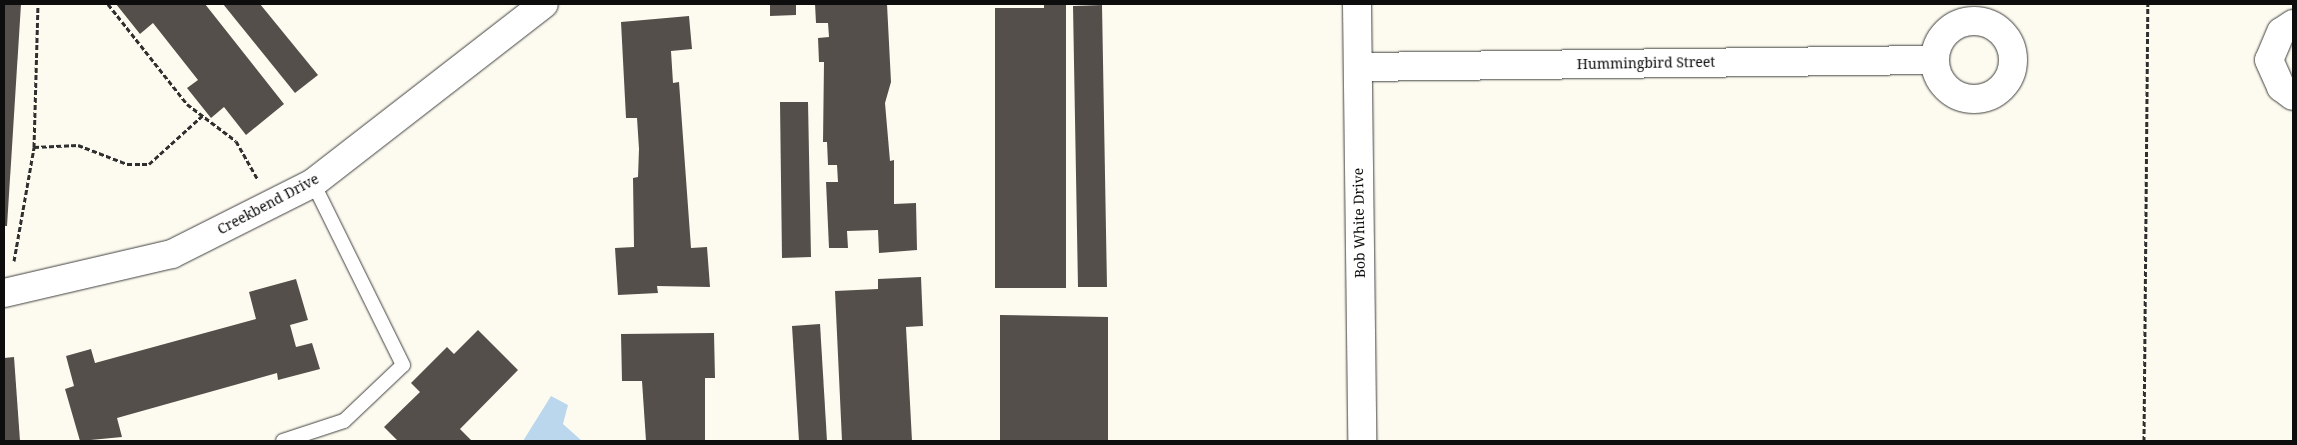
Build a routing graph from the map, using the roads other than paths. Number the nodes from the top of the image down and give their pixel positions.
1 (544, 4) edge
2 (1357, 4) edge
3 (2293, 24) edge
4 (1934, 60) dead end
5 (1358, 67) junction
6 (2293, 96) edge
7 (313, 183) junction
8 (7, 293) edge
9 (283, 441) edge
10 (1362, 441) edge

1 - 7 street, Creekbend Drive
2 - 5 street, Bob White Drive
3 - 6 street
4 - 5 street, Hummingbird Street
5 - 10 street, Bob White Drive
7 - 8 street, Creekbend Drive
7 - 9 lane

